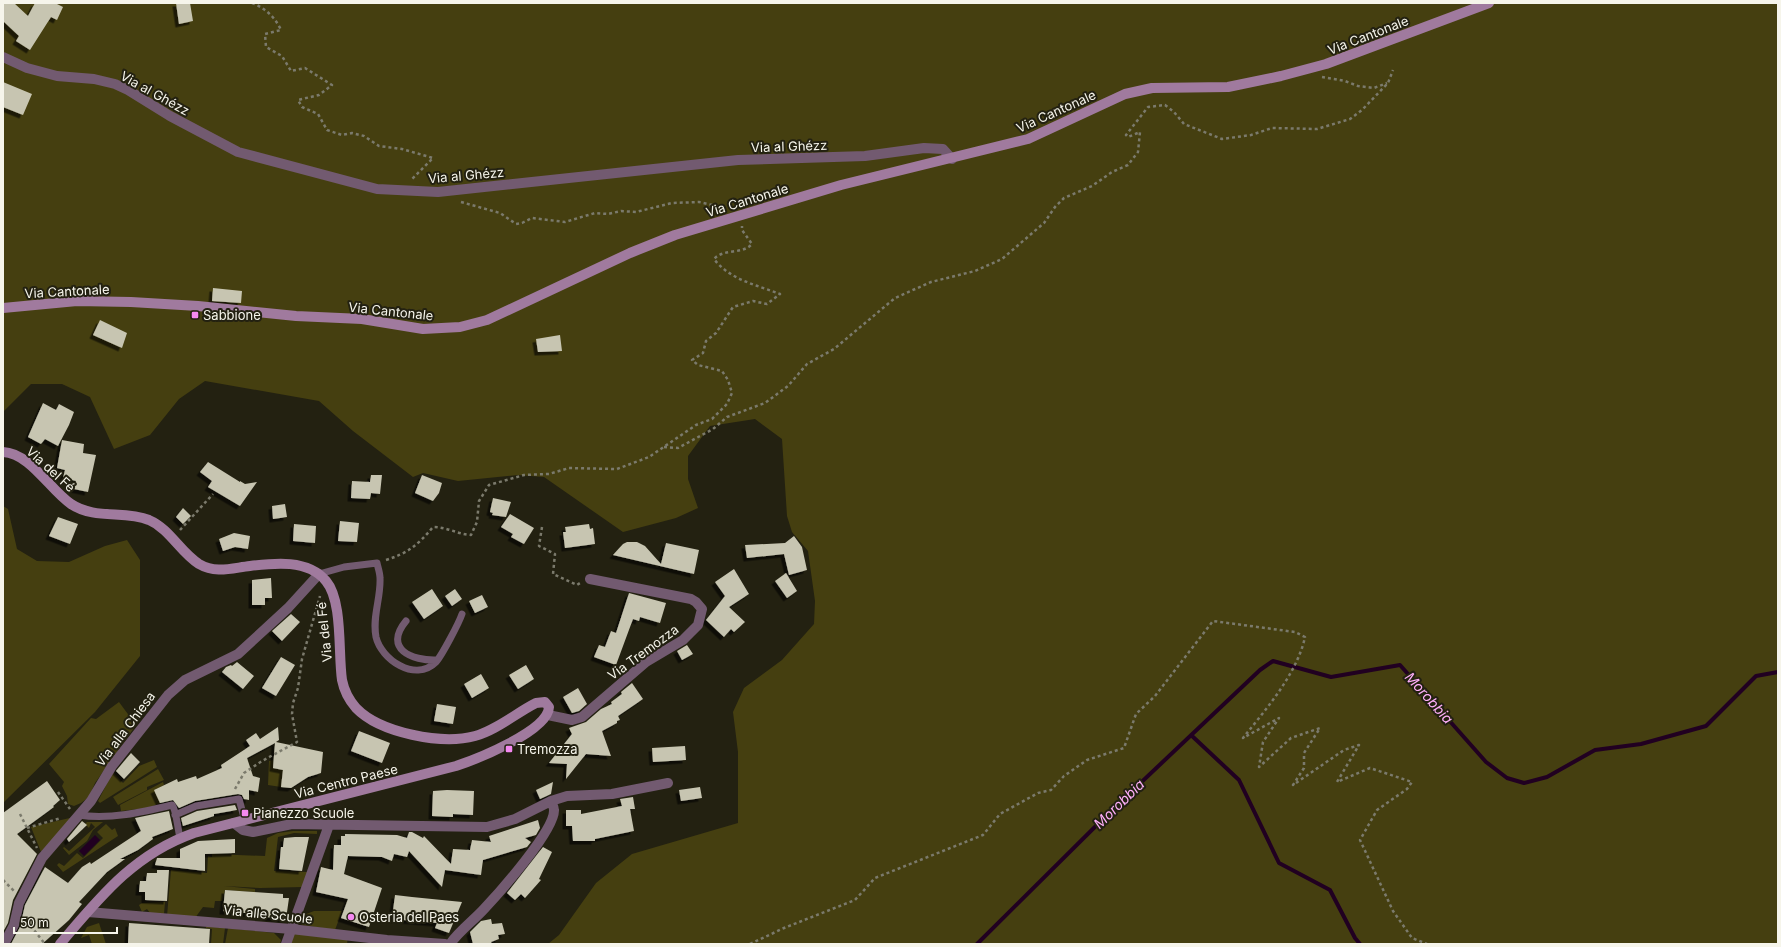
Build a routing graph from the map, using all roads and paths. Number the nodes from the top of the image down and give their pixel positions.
1 (252, 3) edge
2 (1489, 3) edge
3 (3, 57) edge
4 (1393, 70) dead end
5 (1305, 71) junction
6 (1388, 83) junction
7 (952, 159) junction
8 (403, 191) junction
9 (455, 200) dead end
10 (736, 217) junction
11 (3, 308) edge
12 (664, 447) junction
13 (3, 452) edge
14 (213, 494) dead end
15 (542, 527) dead end
16 (172, 538) junction
17 (377, 563) junction
18 (319, 574) junction
19 (590, 579) joint
20 (330, 587) junction
21 (462, 614) dead end
22 (406, 621) dead end
23 (437, 660) junction
24 (548, 715) junction
25 (668, 783) dead end
26 (58, 792) dead end
27 (223, 801) junction
28 (551, 801) junction
29 (20, 814) dead end
30 (76, 815) junction
31 (175, 815) junction
32 (244, 821) junction
33 (234, 823) junction
34 (329, 825) junction
35 (27, 828) junction
36 (180, 838) junction
37 (42, 858) junction
38 (18, 910) junction
39 (88, 912) junction
40 (291, 929) junction
41 (4, 944) edge
42 (44, 944) edge
43 (60, 944) edge
44 (286, 944) edge
45 (444, 944) edge
46 (450, 944) edge
47 (750, 944) edge
48 (1427, 944) edge

1 - 8 path
2 - 5 street, Via Cantonale
3 - 8 street, Via al Ghézz
4 - 6 path
5 - 6 path
5 - 7 street, Via Cantonale
6 - 12 path
7 - 8 street, Via al Ghézz
7 - 10 street, Via Cantonale
9 - 10 path
10 - 11 street, Via Cantonale
10 - 12 path
12 - 17 path
13 - 16 street, Via del Fé
14 - 16 path
15 - 19 path
16 - 18 street, Via del Fé
17 - 18 lane
17 - 23 lane
18 - 20 street, Via del Fé
18 - 30 street, Via alla Chiesa
19 - 24 street, Via Tremozza
20 - 24 street, Via del Fé
20 - 27 path
21 - 23 lane
22 - 23 lane
24 - 32 street, Via Centro Paese
25 - 28 street
26 - 30 path
27 - 31 lane
27 - 32 lane
28 - 34 street
28 - 46 street
29 - 35 path
30 - 31 lane
30 - 35 path
30 - 37 street, Via alla Chiesa
31 - 36 lane
32 - 33 street, Via Centro Paese
33 - 34 street
33 - 36 street, Via Centro Paese
34 - 40 street
35 - 37 path
36 - 39 street, Via Centro Paese
37 - 38 street, Via alla Chiesa
38 - 41 street, Via alla Chiesa
38 - 42 path
39 - 40 street, Via alle Scuole
39 - 43 street, Via Centro Paese
40 - 44 street
40 - 45 street, Via alle Scuole
47 - 48 path

